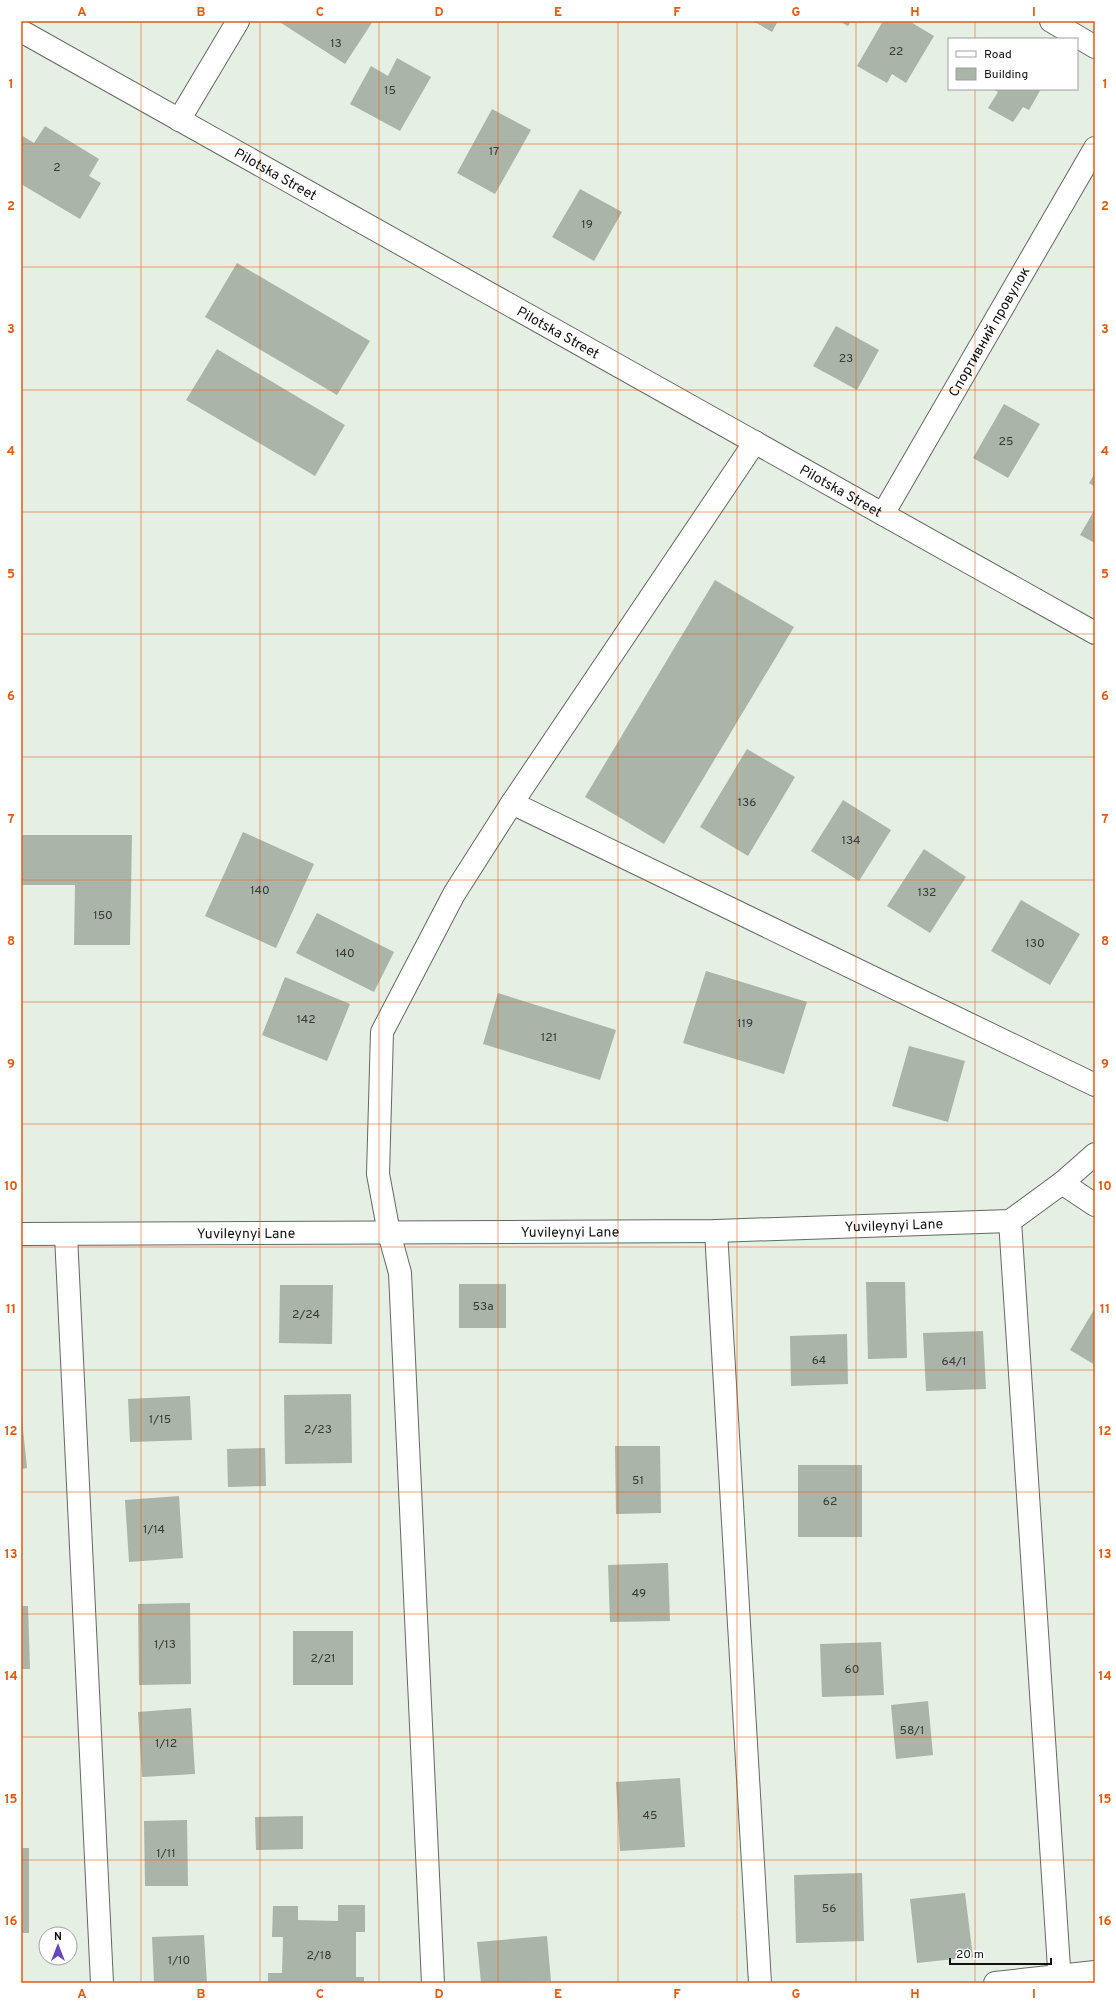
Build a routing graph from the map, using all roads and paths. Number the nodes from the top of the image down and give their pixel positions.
1 (238, 21) edge
2 (1051, 21) edge
3 (21, 31) edge
4 (1095, 46) edge
5 (179, 120) junction
6 (1095, 148) edge
7 (755, 442) junction
8 (882, 514) junction
9 (1095, 634) edge
10 (512, 803) junction
11 (1095, 1085) edge
12 (1095, 1154) edge
13 (1062, 1183) junction
14 (1095, 1205) edge
15 (1010, 1221) junction
16 (716, 1231) junction
17 (21, 1234) edge
18 (389, 1234) junction
19 (66, 1235) junction
20 (1095, 1972) edge
21 (1060, 1979) edge
22 (102, 1983) edge
23 (433, 1983) edge
24 (760, 1983) edge
25 (995, 1983) edge

1 - 5 street
2 - 4 street
3 - 5 street, Pilotska Street
5 - 7 street, Pilotska Street
6 - 8 street, Спортивний провулок
7 - 8 street, Pilotska Street
7 - 10 street
8 - 9 street, Pilotska Street
10 - 11 street
10 - 18 street
12 - 13 street
13 - 14 street
13 - 15 street
15 - 16 street, Yuvileynyi Lane
15 - 21 street
16 - 18 street, Yuvileynyi Lane
16 - 24 street
17 - 19 street, Yuvileynyi Lane
18 - 19 street, Yuvileynyi Lane
18 - 23 street
19 - 22 street
20 - 21 street
21 - 25 street

